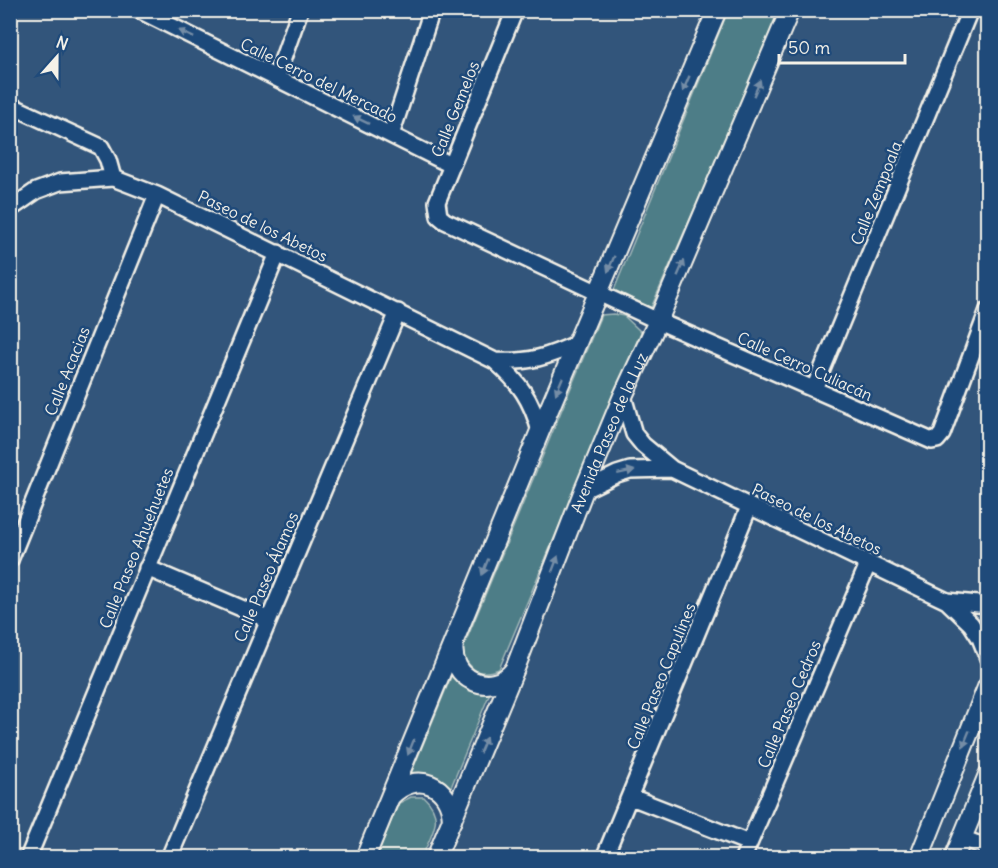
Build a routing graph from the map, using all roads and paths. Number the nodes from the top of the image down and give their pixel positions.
1 (139, 10) edge
2 (300, 10) edge
3 (432, 10) edge
4 (515, 10) edge
5 (717, 10) edge
6 (790, 10) edge
7 (970, 10) edge
8 (168, 17) edge
9 (276, 78) junction
10 (10, 105) edge
11 (391, 135) junction
12 (451, 165) junction
13 (113, 178) junction
14 (157, 195) junction
15 (10, 209) edge
16 (278, 253) junction
17 (598, 294) junction
18 (987, 310) edge
19 (398, 312) junction
20 (658, 321) junction
21 (578, 343) junction
22 (495, 361) junction
23 (814, 389) junction
24 (623, 396) junction
25 (540, 431) junction
26 (672, 469) junction
27 (584, 490) junction
28 (749, 507) junction
29 (10, 560) edge
30 (868, 564) junction
31 (147, 568) junction
32 (947, 601) junction
33 (987, 605) edge
34 (267, 619) junction
35 (454, 642) junction
36 (987, 658) edge
37 (516, 666) junction
38 (987, 685) edge
39 (987, 775) edge
40 (391, 796) junction
41 (631, 797) junction
42 (452, 820) junction
43 (962, 838) junction
44 (749, 843) junction
45 (987, 848) edge
46 (28, 858) edge
47 (169, 858) edge
48 (365, 858) edge
49 (436, 858) edge
50 (604, 858) edge
51 (743, 858) edge
52 (919, 858) edge
53 (954, 858) edge

1 - 8 street, Calle Cerro del Mercado
2 - 9 street
3 - 11 street
4 - 12 street, Calle Gemelos
5 -> 17 street
20 -> 6 street, Avenida Paseo de la Luz
7 - 23 street, Calle Zempoala
9 -> 8 street, Calle Cerro del Mercado
11 -> 9 street, Calle Cerro del Mercado
10 - 13 street
11 - 12 street, Calle Cerro del Mercado
12 - 17 street, Calle Gemelos
13 - 14 street, Paseo de los Abetos
13 - 15 street, Paseo de los Abetos
14 - 16 street, Paseo de los Abetos
14 - 29 street, Calle Acacias
16 - 19 street, Paseo de los Abetos
16 - 31 street, Calle Paseo Ahuehuetes
17 - 20 street, Calle Cerro Culiacán
17 - 21 street
18 - 23 street, Calle Cerro Culiacán
19 - 22 street, Paseo de los Abetos
19 - 34 street, Calle Paseo Álamos
20 - 23 street, Calle Cerro Culiacán
20 - 24 street, Avenida Paseo de la Luz
21 - 22 street, Paseo de los Abetos
21 -> 25 street
22 - 25 street, Paseo de los Abetos
24 - 26 street, Paseo de los Abetos
24 - 27 street, Avenida Paseo de la Luz
25 -> 35 street
27 -> 26 street, Paseo de los Abetos
26 - 28 street, Paseo de los Abetos
37 -> 27 street, Avenida Paseo de la Luz
28 - 30 street, Paseo de los Abetos
28 - 41 street, Calle Paseo Capulines
30 - 32 street, Paseo de los Abetos
30 - 44 street, Calle Paseo Cedros
31 - 34 street
31 - 46 street, Calle Paseo Ahuehuetes
32 - 33 street, Paseo de los Abetos
32 - 36 street, Paseo de los Abetos
34 - 47 street, Calle Paseo Álamos
35 - 37 street
35 -> 40 street
42 -> 37 street, Avenida Paseo de la Luz
38 -> 52 street
39 - 43 street
40 - 42 street
40 - 48 street
41 - 44 street
41 - 50 street, Calle Paseo Capulines
42 - 49 street, Avenida Paseo de la Luz
43 - 45 street
43 - 53 street
44 - 51 street, Calle Paseo Cedros

